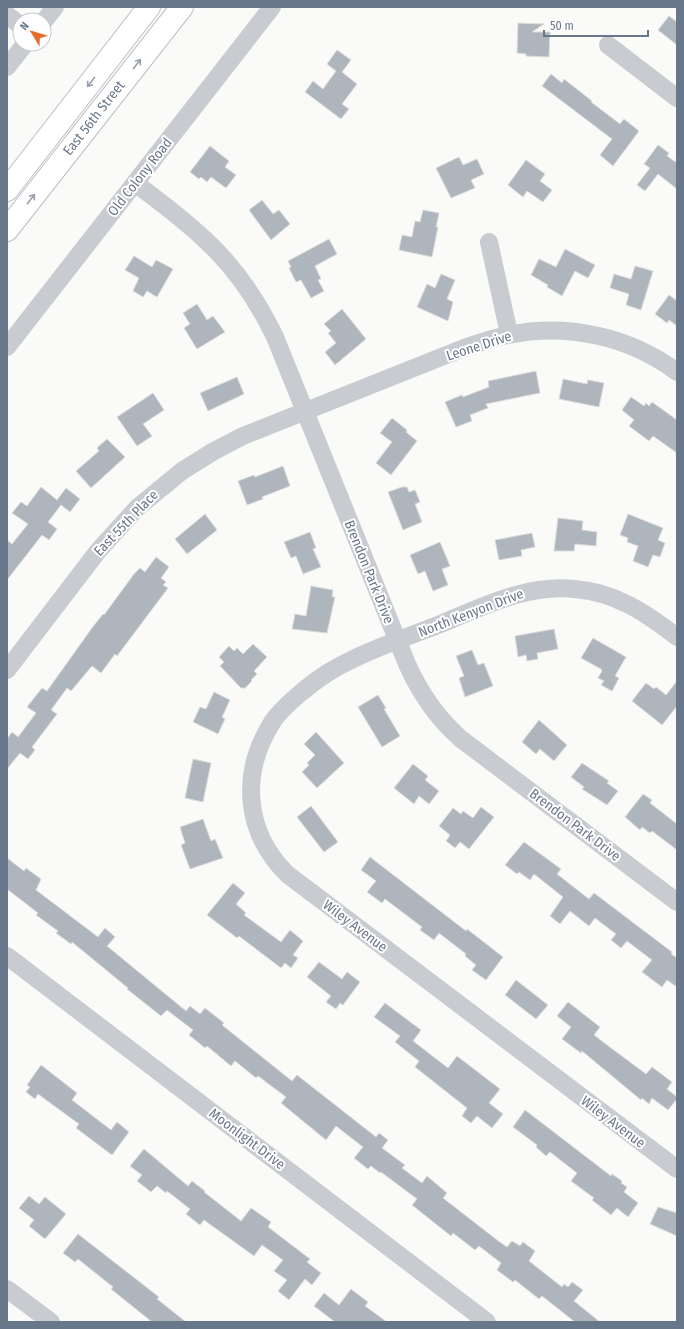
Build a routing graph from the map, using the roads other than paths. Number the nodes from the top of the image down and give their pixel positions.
1 (149, 7) edge
2 (182, 7) edge
3 (272, 7) edge
4 (608, 45) dead end
5 (19, 52) edge
6 (7, 67) edge
7 (677, 98) edge
8 (135, 183) junction
9 (7, 190) edge
10 (7, 230) edge
11 (489, 242) dead end
12 (509, 334) junction
13 (7, 348) edge
14 (677, 372) edge
15 (305, 412) junction
16 (677, 637) edge
17 (397, 641) junction
18 (7, 670) edge
19 (677, 902) edge
20 (7, 956) edge
21 (677, 1169) edge
22 (7, 1289) edge
23 (51, 1322) edge
24 (487, 1322) edge

1 -> 9 main road, East 56th Street
10 -> 2 main road, East 56th Street
3 - 8 street, Old Colony Road
4 - 7 street
5 - 6 street
8 - 13 street, Old Colony Road
8 - 15 street, Brendon Park Drive
11 - 12 street
12 - 14 street, Leone Drive
12 - 15 street, Leone Drive
15 - 17 street, Brendon Park Drive
15 - 18 street, East 55th Place
16 - 17 street, North Kenyon Drive
17 - 19 street, Brendon Park Drive
17 - 21 street, Wiley Avenue
20 - 24 street, Moonlight Drive
22 - 23 street

